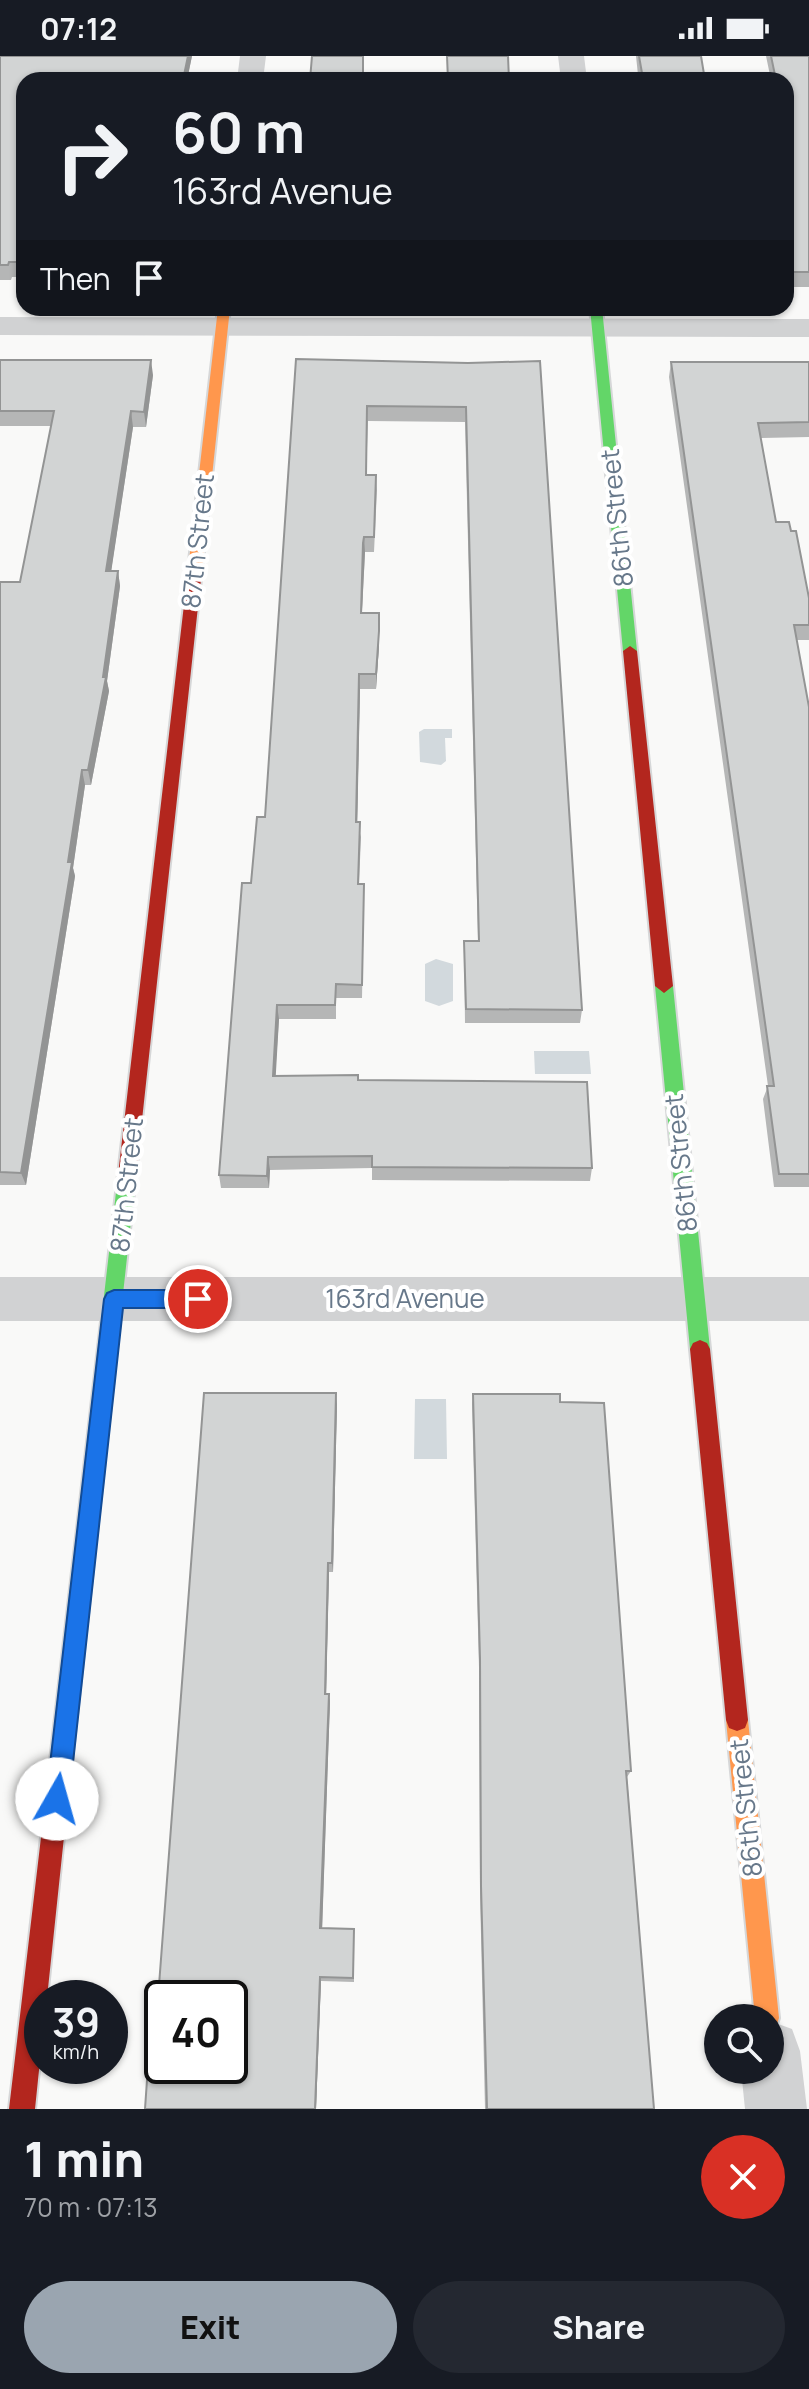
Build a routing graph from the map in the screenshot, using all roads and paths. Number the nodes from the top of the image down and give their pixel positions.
1 (223, 318) edge
2 (597, 318) edge
3 (0, 326) edge
4 (809, 328) edge
5 (0, 1299) edge
6 (114, 1299) junction
7 (809, 1299) edge
8 (695, 1300) junction
9 (766, 2004) edge
10 (773, 2084) edge
11 (22, 2109) edge
12 (776, 2109) edge

1 - 2 street
1 - 3 street
1 - 6 street, 87th Street
2 - 4 street
2 - 8 street, 86th Street
5 - 6 street, 163rd Avenue
6 - 8 street, 163rd Avenue
6 - 11 street, 87th Street
7 - 8 street, 163rd Avenue
8 - 9 street, 86th Street
10 - 12 street

